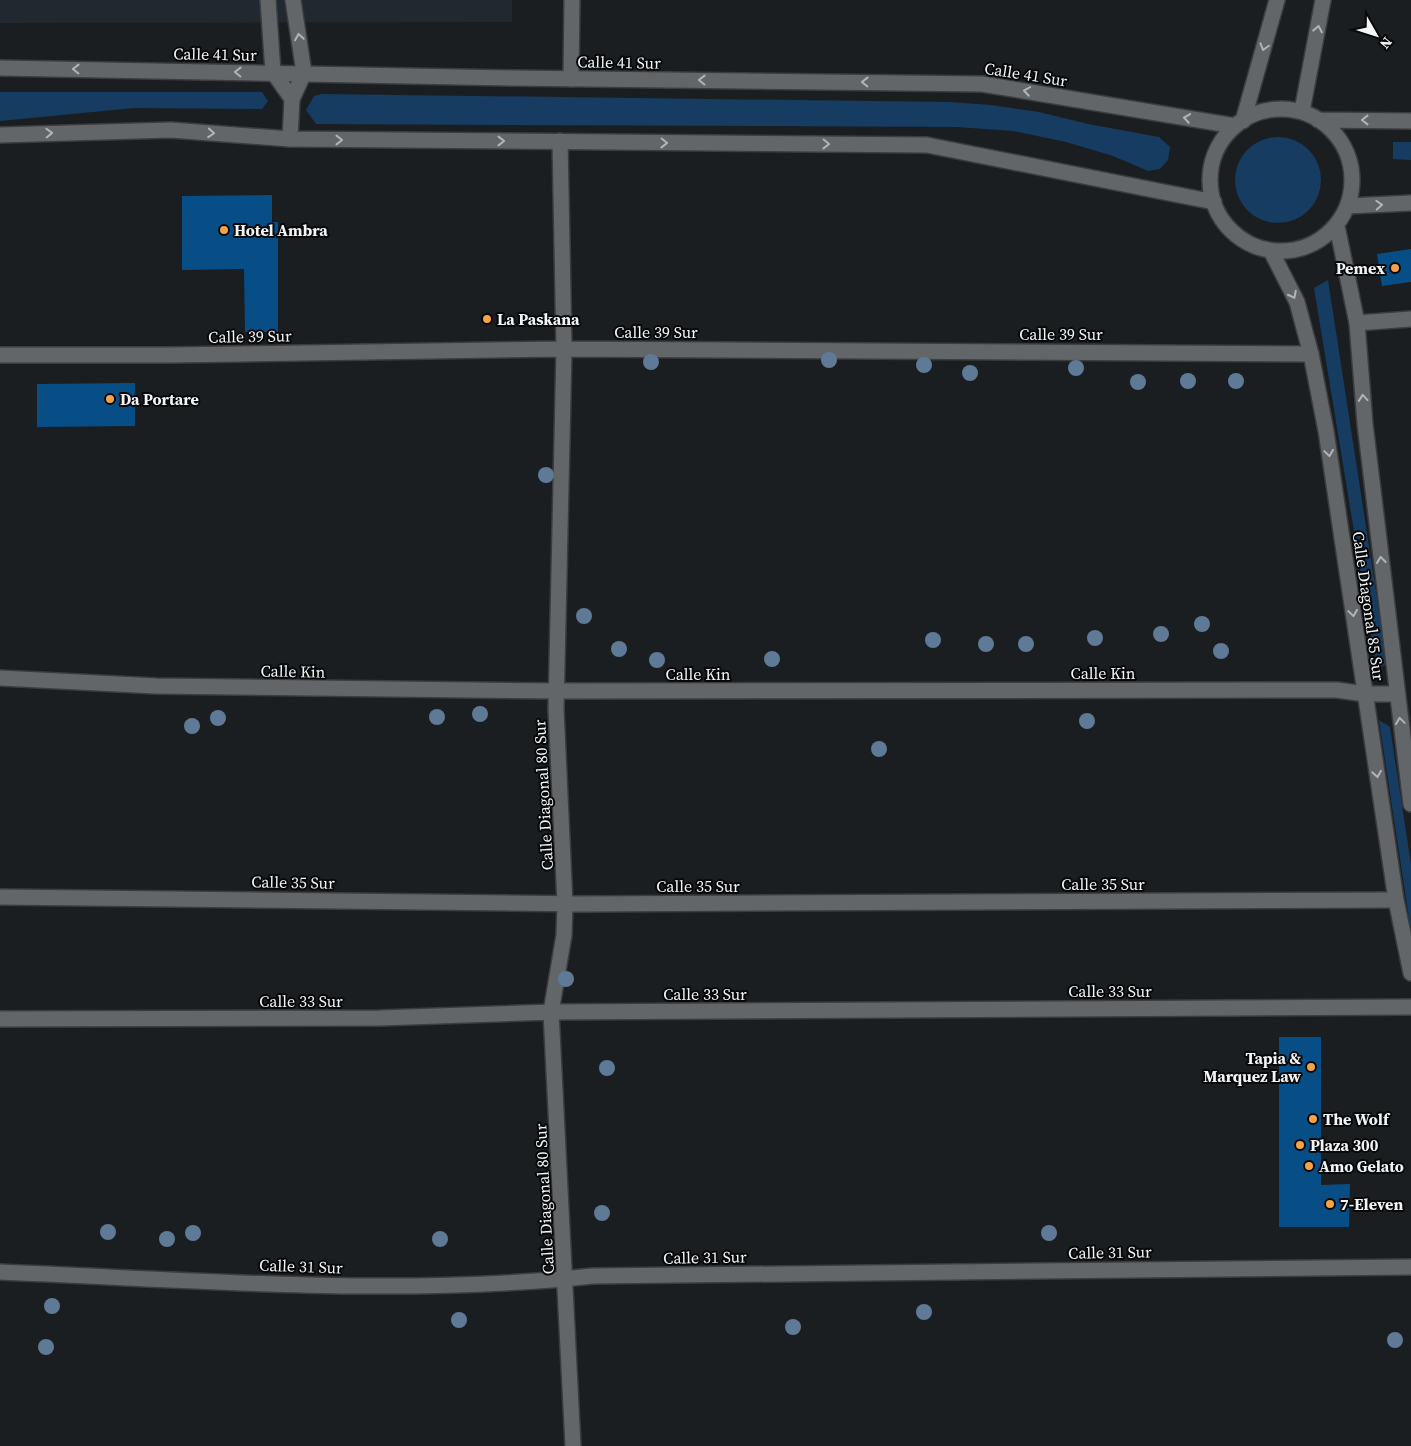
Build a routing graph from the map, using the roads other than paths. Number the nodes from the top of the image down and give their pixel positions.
1 (268, 0) edge
2 (293, 0) edge
3 (572, 0) edge
4 (1277, 0) edge
5 (1324, 0) edge
6 (0, 68) edge
7 (273, 72) junction
8 (304, 73) junction
9 (571, 79) junction
10 (292, 99) junction
11 (1302, 112) junction
12 (1318, 120) junction
13 (1411, 121) edge
14 (1239, 123) junction
15 (0, 135) edge
16 (290, 139) junction
17 (560, 142) junction
18 (1214, 202) junction
19 (1411, 203) edge
20 (1348, 206) junction
21 (1337, 226) junction
22 (1271, 251) junction
23 (1411, 319) edge
24 (1357, 323) junction
25 (564, 349) junction
26 (1311, 354) junction
27 (0, 355) edge
28 (0, 678) edge
29 (557, 692) junction
30 (1364, 694) junction
31 (1396, 694) junction
32 (1411, 804) edge
33 (0, 897) edge
34 (1396, 900) junction
35 (565, 904) junction
36 (1411, 972) edge
37 (1411, 1007) edge
38 (551, 1012) junction
39 (0, 1018) edge
40 (1411, 1267) edge
41 (0, 1272) edge
42 (566, 1278) junction
43 (573, 1446) edge

1 - 7 street
8 -> 2 street
3 - 9 street
4 -> 14 street
11 -> 5 street
7 -> 6 street, Calle 41 Sur
7 - 8 street, Calle 41 Sur
7 - 10 street
8 - 9 street, Calle 41 Sur
8 - 10 street
14 -> 9 street, Calle 41 Sur
10 - 16 street
11 - 12 street
11 - 14 street
13 -> 12 street
12 - 20 street
14 - 18 street
15 -> 16 street
16 -> 17 street
17 -> 18 street
17 - 25 street, Calle Diagonal 80 Sur
18 - 22 street
20 -> 19 street
20 - 21 street
21 - 22 street
21 - 24 street, Calle Diagonal 85 Sur
22 -> 26 street, Calle Diagonal 85 Sur
23 - 24 street
31 -> 24 street, Calle Diagonal 85 Sur
25 - 26 street, Calle 39 Sur
25 - 27 street, Calle 39 Sur
25 - 29 street, Calle Diagonal 80 Sur
26 -> 30 street, Calle Diagonal 85 Sur
28 - 29 street, Calle Kin
29 - 30 street, Calle Kin
29 - 35 street, Calle Diagonal 80 Sur
30 - 31 street, Calle Kin
30 -> 34 street, Calle Diagonal 85 Sur
32 -> 31 street, Calle Diagonal 85 Sur
33 - 35 street, Calle 35 Sur
34 - 35 street, Calle 35 Sur
34 - 36 street, Calle Diagonal 85 Sur
35 - 38 street, Calle Diagonal 80 Sur
37 - 38 street, Calle 33 Sur
38 - 39 street, Calle 33 Sur
38 - 42 street, Calle Diagonal 80 Sur
40 - 42 street, Calle 31 Sur
41 - 42 street, Calle 31 Sur
42 - 43 street, Calle Diagonal 80 Sur

